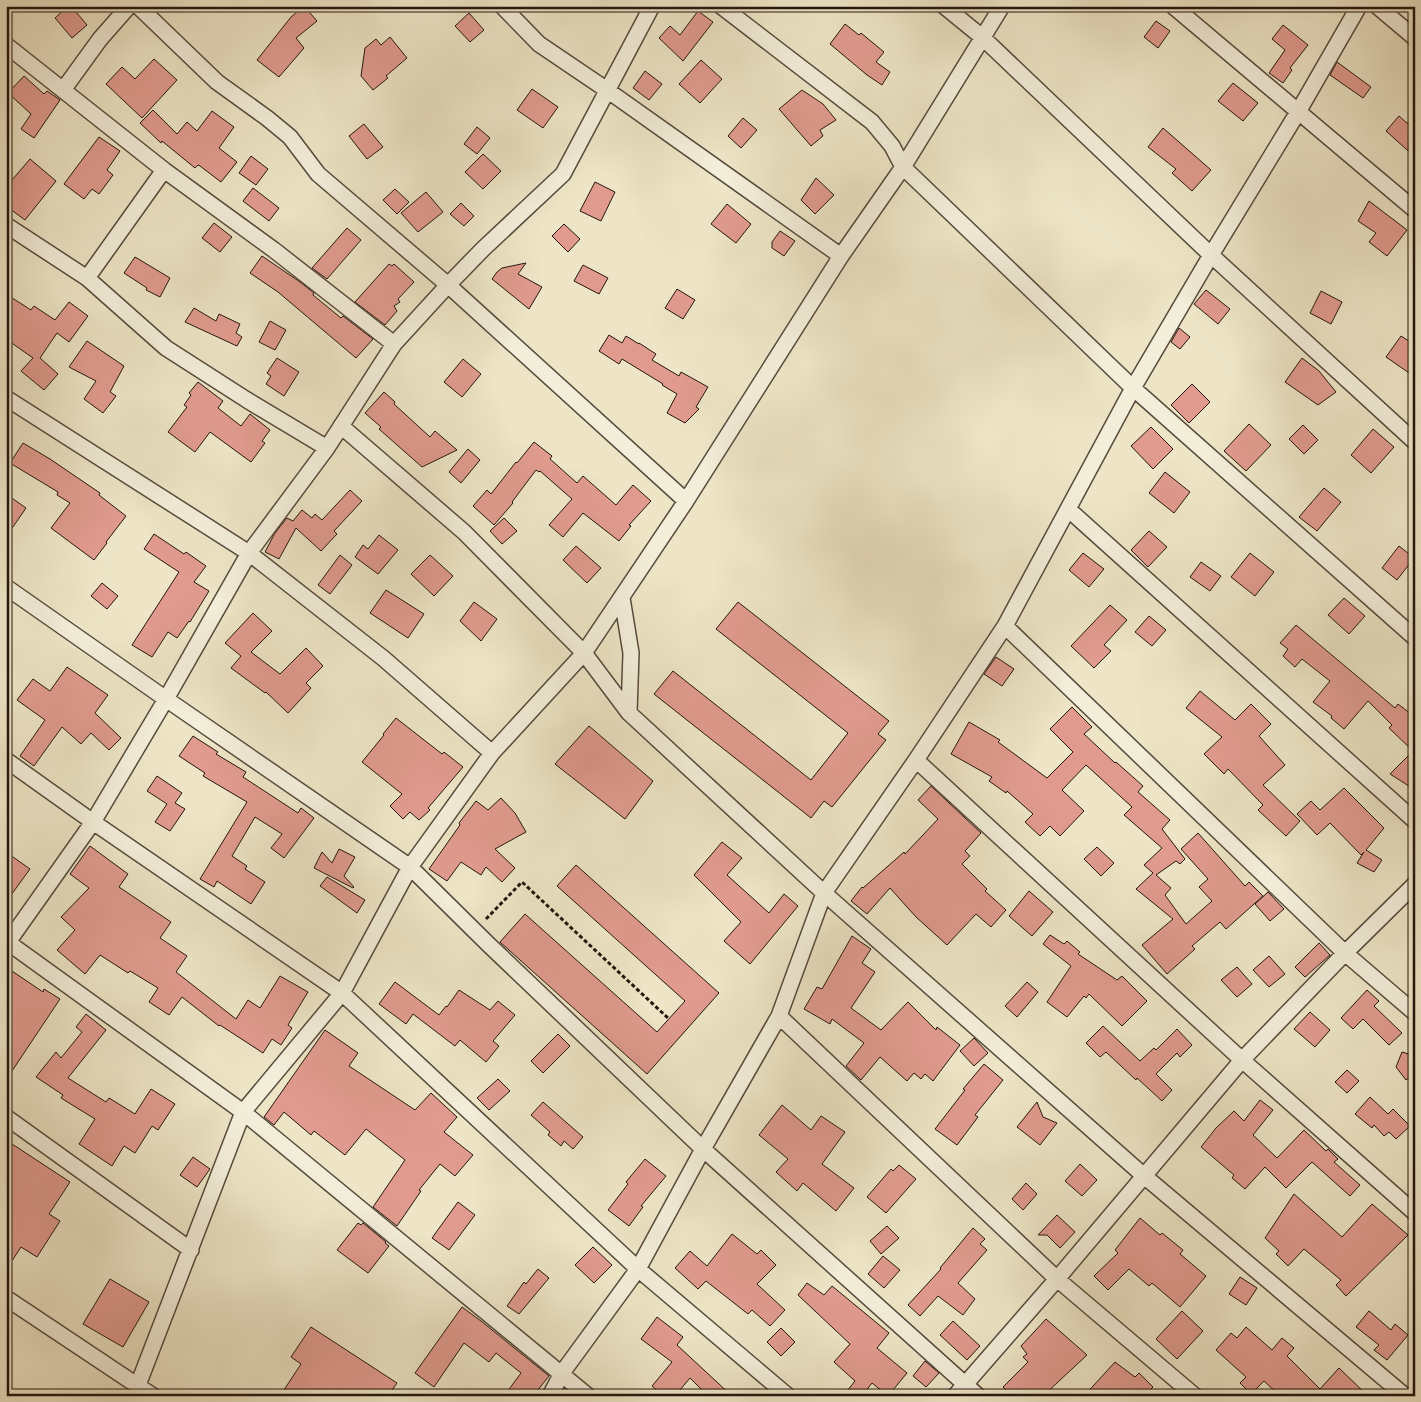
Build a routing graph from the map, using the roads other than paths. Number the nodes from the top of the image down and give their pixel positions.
1 (129, 6) edge
2 (502, 6) edge
3 (652, 6) edge
4 (721, 6) edge
5 (944, 6) edge
6 (1002, 6) edge
7 (1173, 6) edge
8 (1359, 6) edge
9 (1377, 6) edge
10 (148, 9) edge
11 (982, 38) junction
12 (1415, 38) edge
13 (6, 45) edge
14 (63, 90) junction
15 (607, 90) junction
16 (1298, 112) junction
17 (903, 167) junction
18 (164, 170) junction
19 (1415, 210) edge
20 (6, 225) edge
21 (1211, 255) junction
22 (841, 256) junction
23 (87, 278) junction
24 (448, 285) junction
25 (394, 344) junction
26 (1133, 388) junction
27 (6, 398) edge
28 (341, 426) junction
29 (1415, 442) edge
30 (327, 448) junction
31 (686, 501) junction
32 (1068, 509) junction
33 (249, 552) junction
34 (6, 587) edge
35 (622, 598) junction
36 (1005, 626) junction
37 (1415, 638) edge
38 (584, 653) junction
39 (166, 698) junction
40 (629, 713) junction
41 (492, 753) junction
42 (6, 760) edge
43 (916, 760) junction
44 (92, 822) junction
45 (1415, 822) edge
46 (410, 867) junction
47 (1415, 884) edge
48 (824, 893) junction
49 (7, 943) edge
50 (1345, 953) junction
51 (342, 993) junction
52 (1415, 1013) edge
53 (779, 1016) junction
54 (1242, 1060) junction
55 (243, 1112) junction
56 (6, 1117) edge
57 (703, 1149) junction
58 (1143, 1175) junction
59 (1415, 1213) edge
60 (190, 1250) junction
61 (638, 1269) junction
62 (1057, 1278) junction
63 (6, 1298) edge
64 (562, 1373) junction
65 (138, 1385) junction
66 (960, 1390) edge
67 (153, 1396) edge
68 (550, 1396) edge
69 (588, 1396) edge
70 (788, 1396) edge
71 (978, 1396) edge
72 (1195, 1396) edge
73 (1405, 1396) edge

1 - 14 street
2 - 15 street
3 - 15 street
4 - 17 street
5 - 11 street
6 - 11 street
7 - 16 street
8 - 16 street
9 - 12 street
10 - 24 street
11 - 17 street
11 - 21 street
13 - 14 street
14 - 18 street
15 - 22 street
15 - 24 street
16 - 19 street
16 - 21 street
17 - 22 street
17 - 26 street
18 - 23 street
18 - 25 street
20 - 23 street
21 - 26 street
21 - 29 street
22 - 31 street
23 - 30 street
24 - 25 street
24 - 31 street
25 - 28 street
26 - 32 street
26 - 37 street
27 - 33 street
28 - 30 street
28 - 38 street
30 - 33 street
31 - 35 street
32 - 36 street
32 - 45 street
33 - 39 street
33 - 41 street
34 - 39 street
35 - 38 street
35 - 40 street
36 - 43 street
36 - 50 street
38 - 40 street
38 - 41 street
39 - 44 street
39 - 46 street
40 - 48 street
41 - 46 street
42 - 44 street
43 - 48 street
43 - 54 street
44 - 49 street
44 - 51 street
46 - 51 street
46 - 57 street
47 - 50 street
48 - 53 street
48 - 58 street
49 - 55 street
50 - 52 street
50 - 54 street
51 - 55 street
51 - 61 street
53 - 57 street
53 - 62 street
54 - 58 street
54 - 59 street
55 - 60 street
55 - 64 street
56 - 60 street
57 - 61 street
57 - 66 street
58 - 62 street
58 - 73 street
60 - 65 street
61 - 64 street
61 - 70 street
62 - 66 street
62 - 72 street
63 - 65 street
64 - 68 street
64 - 69 street
65 - 67 street
66 - 71 street

